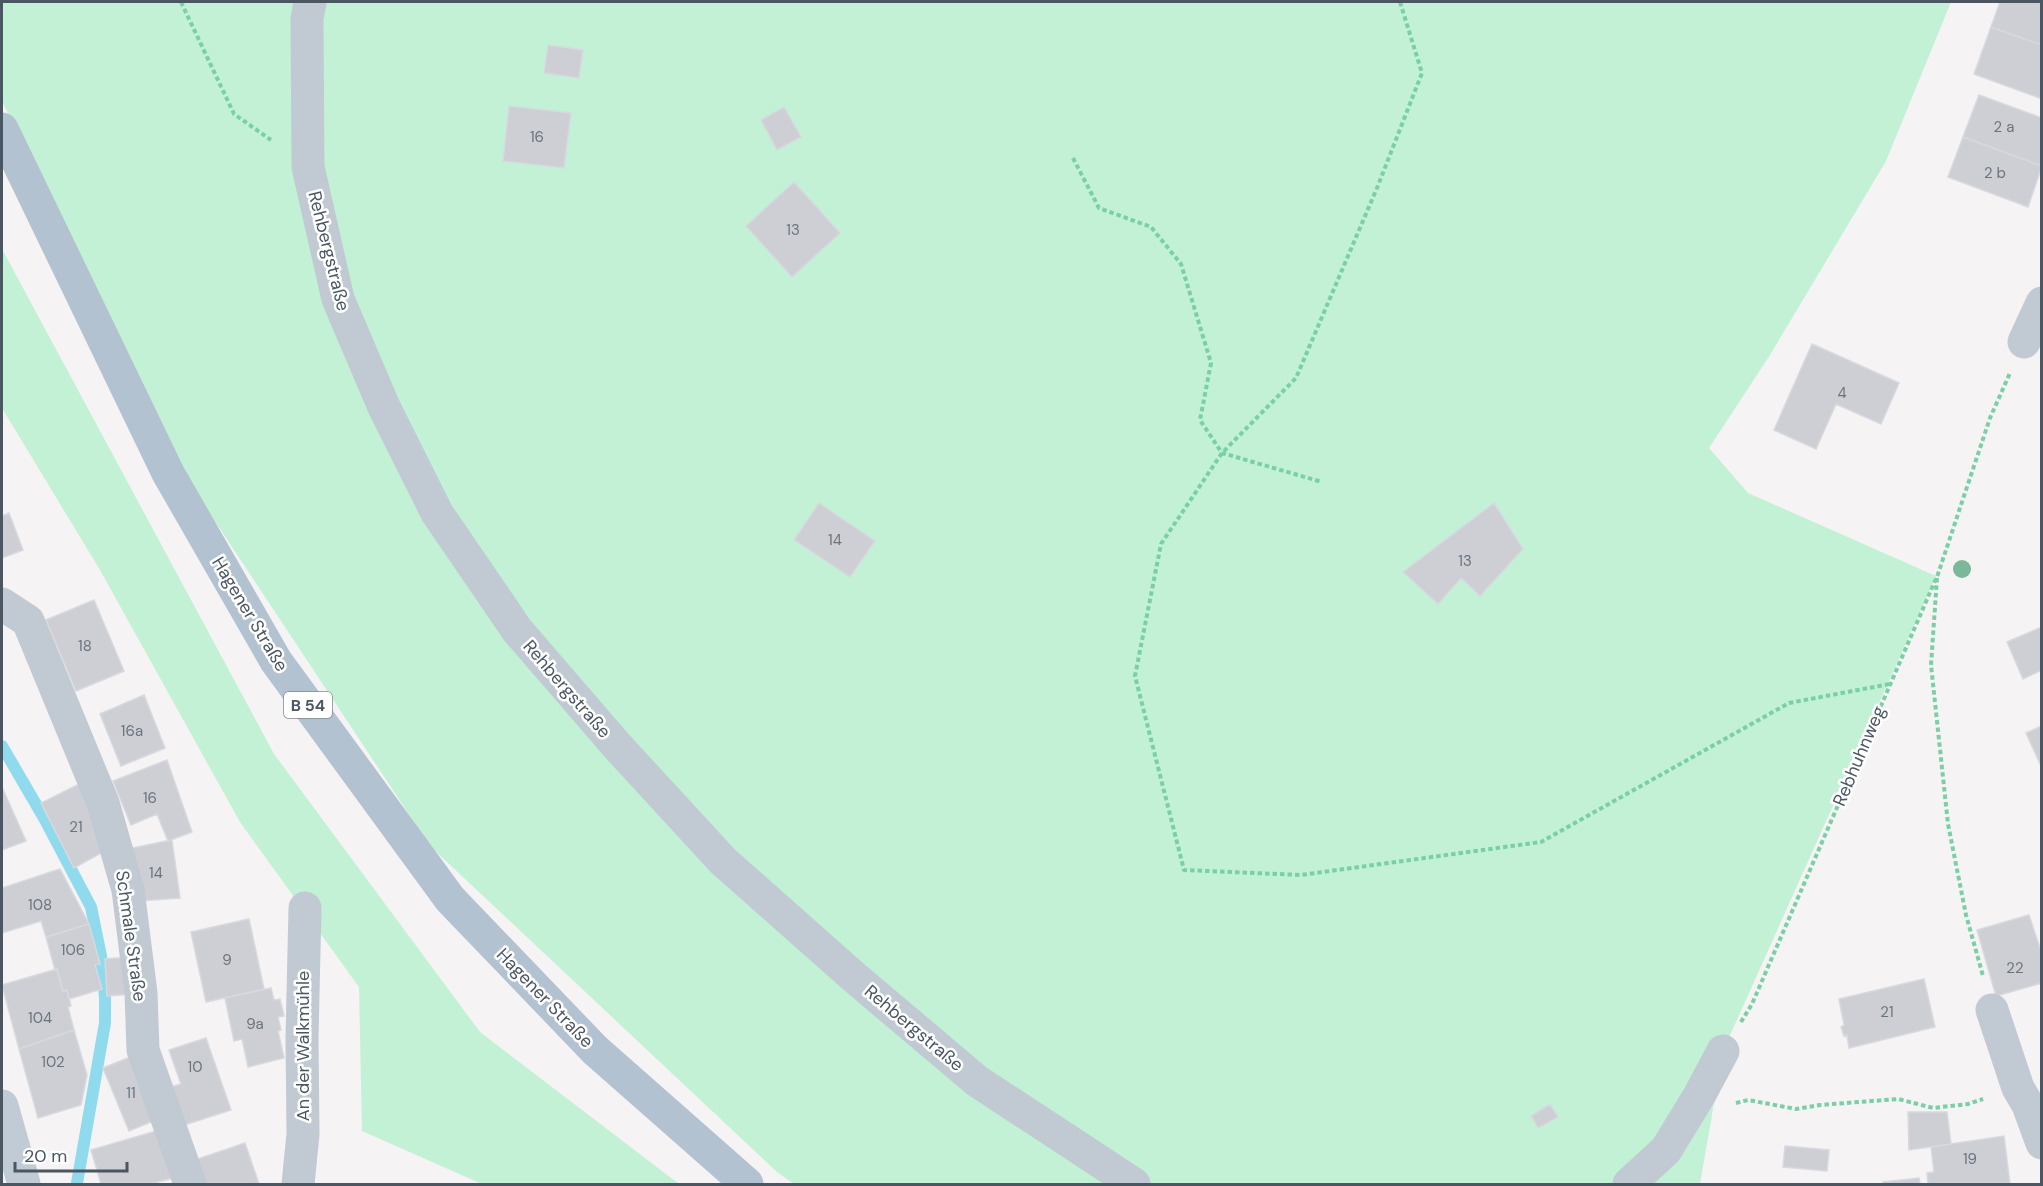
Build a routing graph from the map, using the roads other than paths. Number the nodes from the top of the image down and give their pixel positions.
1 (310, 2) edge
2 (2, 129) edge
3 (2042, 303) edge
4 (2024, 342) road end
5 (2, 604) edge
6 (305, 908) dead end
7 (1992, 1010) road end
8 (1723, 1051) road end
9 (2, 1106) edge
10 (2042, 1143) edge
11 (24, 1185) edge
12 (190, 1185) edge
13 (297, 1185) edge
14 (747, 1185) edge
15 (1134, 1185) edge
16 (1629, 1185) edge

1 - 15 street, Rehbergstraße
2 - 14 main road, Hagener Straße / B 54
3 - 4 street
5 - 12 street, Schmale Straße
6 - 13 street, An der Walkmühle
7 - 10 street
8 - 16 street
9 - 11 street

